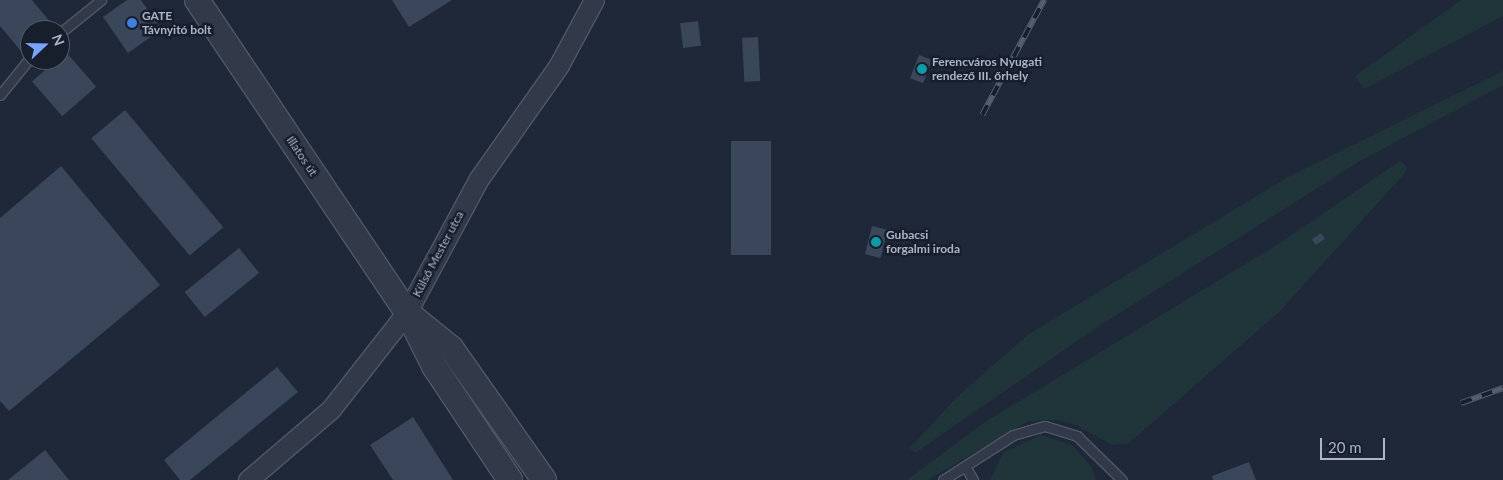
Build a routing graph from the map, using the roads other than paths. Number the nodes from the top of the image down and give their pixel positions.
1 (100, 0) edge
2 (197, 0) edge
3 (594, 0) edge
4 (70, 25) edge
5 (20, 70) edge
6 (0, 95) edge
7 (407, 312) junction
8 (965, 466) junction
9 (248, 480) edge
10 (510, 480) edge
11 (544, 480) edge
12 (943, 480) edge
13 (973, 480) edge
14 (1122, 480) edge

1 - 4 lane
2 - 7 street, Illatos út
3 - 7 street, Külső Mester utca
5 - 6 lane
7 - 9 street, Külső Mester utca
7 - 10 street, Illatos út
7 - 11 street, Illatos út
8 - 12 lane
8 - 13 lane
8 - 14 lane

